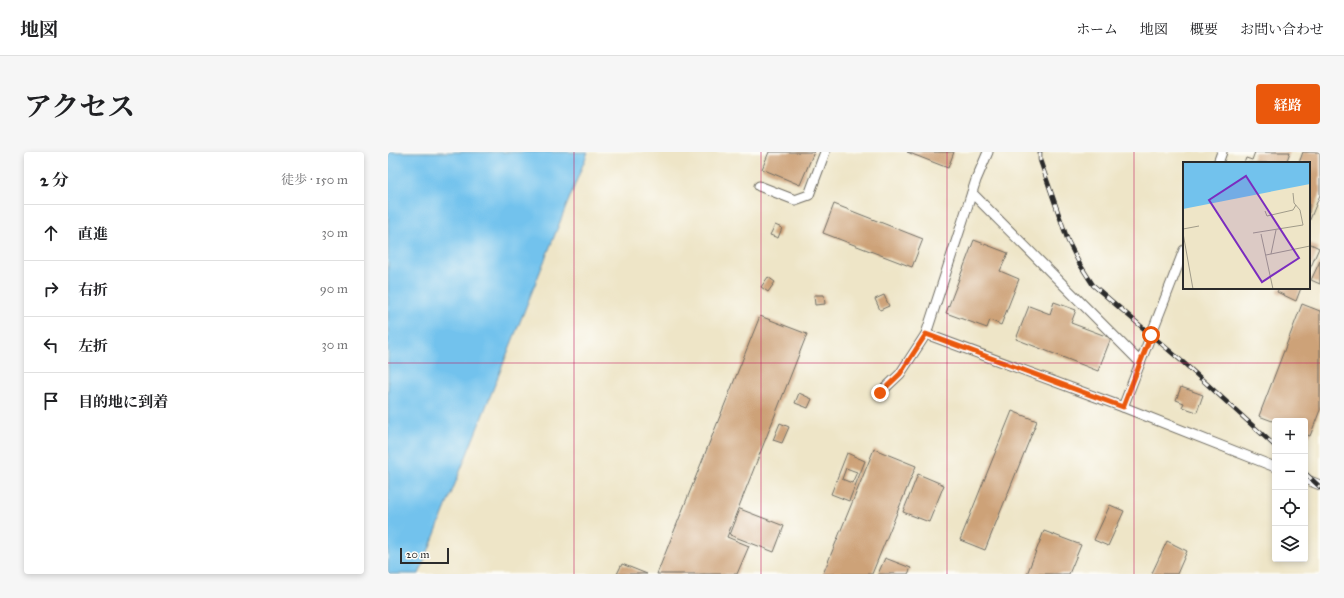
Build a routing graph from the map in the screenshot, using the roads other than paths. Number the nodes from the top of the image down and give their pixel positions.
1 (825, 152) edge
2 (988, 152) edge
3 (1222, 152) edge
4 (1218, 162) edge
5 (759, 186) dead end
6 (972, 193) junction
7 (1183, 253) edge
8 (926, 334) junction
9 (1140, 362) junction
10 (880, 393) dead end
11 (1123, 407) junction
12 (1272, 467) edge
13 (1308, 481) edge
14 (1320, 486) edge

1 - 5 lane
2 - 6 lane
3 - 4 lane
6 - 8 lane
6 - 9 lane
7 - 9 lane
8 - 10 lane
8 - 11 lane
9 - 11 lane
11 - 12 lane
13 - 14 lane

